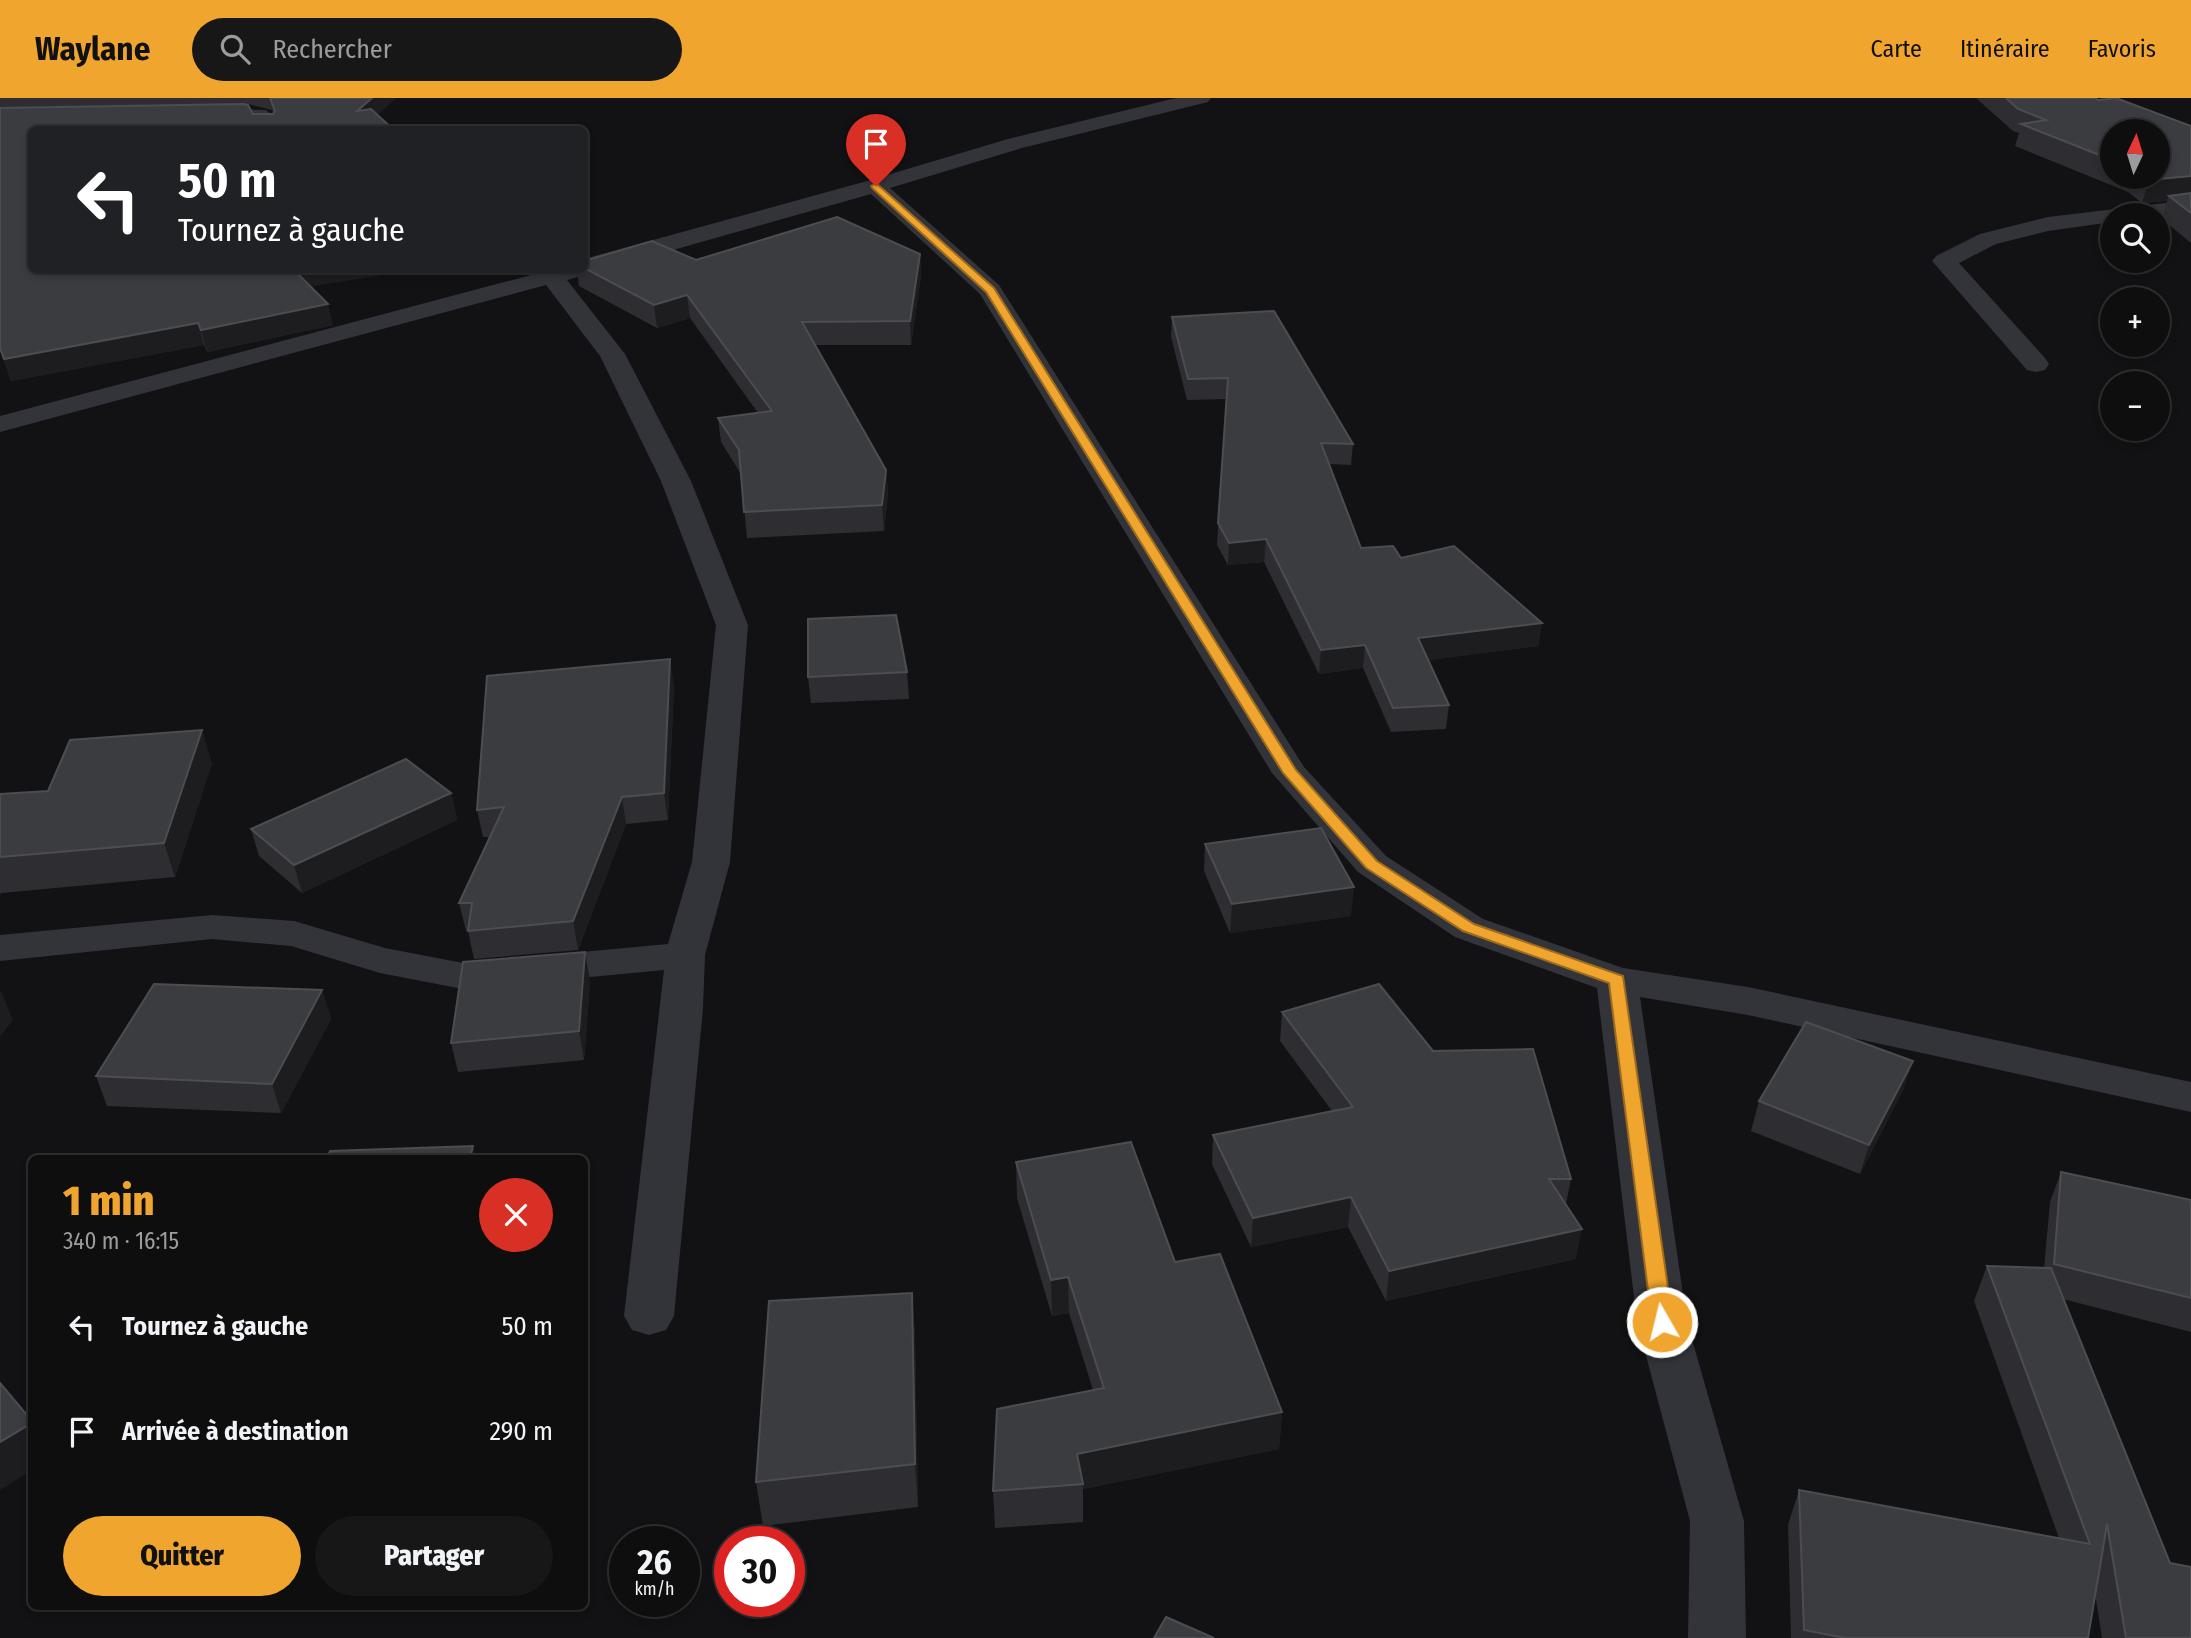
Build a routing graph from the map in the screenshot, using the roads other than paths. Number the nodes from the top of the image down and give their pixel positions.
1 (1202, 98) edge
2 (179, 114) edge
3 (266, 126) edge
4 (876, 186) junction
5 (2191, 207) edge
6 (2170, 209) edge
7 (2100, 217) edge
8 (588, 266) edge
9 (564, 273) edge
10 (572, 273) edge
11 (2036, 364) dead end
12 (0, 424) edge
13 (0, 948) edge
14 (685, 955) junction
15 (1617, 980) junction
16 (2191, 1097) edge
17 (649, 1317) dead end
18 (1717, 1638) edge

1 - 4 street
2 - 3 street
4 - 8 street
4 - 15 street
5 - 6 street
7 - 11 street
9 - 12 street
10 - 14 street
13 - 14 street
14 - 17 street
15 - 16 street
15 - 18 street

